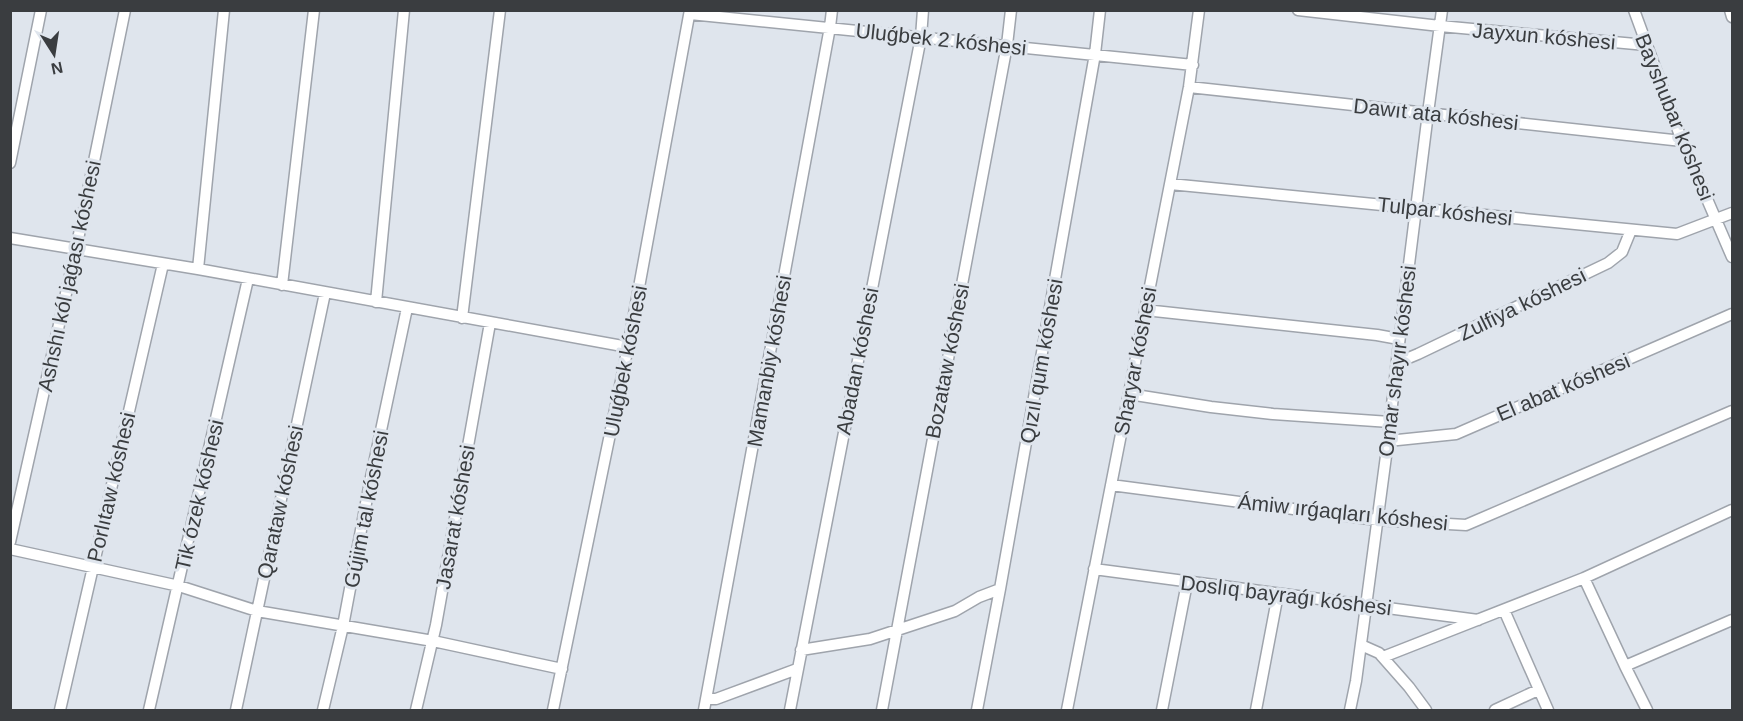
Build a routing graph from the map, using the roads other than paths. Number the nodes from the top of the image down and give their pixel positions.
1 (41, 10) edge
2 (125, 10) edge
3 (224, 10) edge
4 (314, 10) edge
5 (404, 10) edge
6 (500, 10) edge
7 (832, 10) edge
8 (923, 10) edge
9 (1011, 10) edge
10 (1100, 10) edge
11 (1199, 10) edge
12 (1298, 10) edge
13 (1442, 10) edge
14 (1634, 10) edge
15 (1730, 10) edge
16 (690, 12) edge
17 (1732, 17) edge
18 (1440, 26) junction
19 (830, 27) junction
20 (921, 37) junction
21 (1007, 45) junction
22 (1646, 45) junction
23 (1095, 54) junction
24 (1192, 65) junction
25 (1189, 87) junction
26 (1428, 112) junction
27 (1682, 141) junction
28 (10, 163) edge
29 (1170, 184) junction
30 (1416, 208) junction
31 (1732, 213) edge
32 (1716, 220) junction
33 (1631, 230) junction
34 (10, 238) edge
35 (76, 249) junction
36 (1732, 257) edge
37 (163, 264) junction
38 (198, 269) junction
39 (248, 279) junction
40 (282, 285) junction
41 (325, 293) junction
42 (376, 302) junction
43 (407, 308) junction
44 (1145, 310) junction
45 (1732, 314) edge
46 (462, 318) junction
47 (490, 323) junction
48 (1399, 339) junction
49 (628, 347) junction
50 (1397, 360) junction
51 (1129, 394) junction
52 (1732, 411) edge
53 (1390, 422) junction
54 (1388, 441) junction
55 (1111, 485) junction
56 (1732, 510) edge
57 (1377, 520) junction
58 (10, 542) edge
59 (10, 549) edge
60 (93, 567) junction
61 (1094, 569) junction
62 (1584, 578) junction
63 (1187, 583) junction
64 (179, 586) junction
65 (1000, 589) junction
66 (1278, 594) junction
67 (1366, 606) junction
68 (1503, 610) junction
69 (257, 611) junction
70 (1478, 620) junction
71 (1732, 620) edge
72 (343, 626) junction
73 (896, 631) junction
74 (433, 641) junction
75 (1361, 645) junction
76 (801, 650) junction
77 (1383, 657) junction
78 (1625, 666) junction
79 (562, 669) junction
80 (797, 669) junction
81 (1538, 690) junction
82 (706, 699) junction
83 (554, 710) edge
84 (60, 711) edge
85 (149, 711) edge
86 (236, 711) edge
87 (323, 711) edge
88 (416, 711) edge
89 (704, 711) edge
90 (790, 711) edge
91 (882, 711) edge
92 (977, 711) edge
93 (1067, 711) edge
94 (1162, 711) edge
95 (1256, 711) edge
96 (1350, 711) edge
97 (1426, 711) edge
98 (1495, 711) edge
99 (1548, 711) edge
100 (1647, 711) edge

1 - 28 street
2 - 35 street, Ashshı kól jaǵası kóshesi
3 - 38 street
4 - 40 street
5 - 42 street
6 - 46 street
7 - 19 street, Mamanbiy kóshesi
8 - 20 street, Abadan kóshesi
9 - 21 street, Bozataw kóshesi
10 - 23 street, Qızıl qum kóshesi
11 - 24 street, Sharyar kóshesi
12 - 18 street, Jayxun kóshesi
13 - 18 street, Omar shayır kóshesi
14 - 22 street, Bayshubar kóshesi
15 - 17 street
16 - 19 street, Uluǵbek 2 kóshesi
16 - 49 street, Uluǵbek kóshesi
18 - 22 street, Jayxun kóshesi
18 - 26 street, Omar shayır kóshesi
19 - 20 street, Uluǵbek 2 kóshesi
19 - 82 street, Mamanbiy kóshesi
20 - 21 street, Uluǵbek 2 kóshesi
20 - 76 street, Abadan kóshesi
21 - 23 street, Uluǵbek 2 kóshesi
21 - 73 street, Bozataw kóshesi
22 - 27 street, Bayshubar kóshesi
23 - 24 street, Uluǵbek 2 kóshesi
23 - 65 street, Qızıl qum kóshesi
24 - 25 street, Sharyar kóshesi
25 - 26 street, Dawıt ata kóshesi
25 - 29 street, Sharyar kóshesi
26 - 27 street, Dawıt ata kóshesi
26 - 30 street, Omar shayır kóshesi
27 - 32 street, Bayshubar kóshesi
29 - 30 street, Tulpar kóshesi
29 - 44 street, Sharyar kóshesi
30 - 33 street, Tulpar kóshesi
30 - 48 street, Omar shayır kóshesi
31 - 32 street, Tulpar kóshesi
32 - 33 street, Tulpar kóshesi
32 - 36 street, Bayshubar kóshesi
33 - 50 street, Zulfiya kóshesi
34 - 35 street
35 - 37 street
35 - 58 street, Ashshı kól jaǵası kóshesi
37 - 38 street
37 - 60 street, Porlıtaw kóshesi
38 - 39 street
39 - 40 street
39 - 64 street, Tik ózek kóshesi
40 - 41 street
41 - 42 street
41 - 69 street, Qarataw kóshesi
42 - 43 street
43 - 46 street
43 - 72 street, Gújim tal kóshesi
44 - 48 street
44 - 51 street, Sharyar kóshesi
45 - 54 street, El abat kóshesi
46 - 47 street
47 - 49 street
47 - 74 street, Jasarat kóshesi
48 - 50 street, Omar shayır kóshesi
49 - 79 street, Uluǵbek kóshesi
50 - 53 street, Omar shayır kóshesi
51 - 53 street
51 - 55 street, Sharyar kóshesi
52 - 57 street, Ámiw ırǵaqları kóshesi
53 - 54 street, Omar shayır kóshesi
54 - 57 street, Omar shayır kóshesi
55 - 57 street, Ámiw ırǵaqları kóshesi
55 - 61 street, Sharyar kóshesi
56 - 62 street, Doslıq bayraǵı kóshesi
57 - 67 street, Omar shayır kóshesi
59 - 60 street
60 - 64 street
60 - 84 street, Porlıtaw kóshesi
61 - 63 street, Doslıq bayraǵı kóshesi
61 - 93 street, Sharyar kóshesi
62 - 68 street, Doslıq bayraǵı kóshesi
62 - 78 street
63 - 66 street, Doslıq bayraǵı kóshesi
63 - 94 street
64 - 69 street
64 - 85 street, Tik ózek kóshesi
65 - 73 street
65 - 92 street, Qızıl qum kóshesi
66 - 67 street, Doslıq bayraǵı kóshesi
66 - 95 street
67 - 70 street, Doslıq bayraǵı kóshesi
67 - 75 street, Omar shayır kóshesi
68 - 70 street, Doslıq bayraǵı kóshesi
68 - 81 street
69 - 72 street
69 - 86 street, Qarataw kóshesi
70 - 77 street, Doslıq bayraǵı kóshesi
71 - 78 street
72 - 74 street
72 - 87 street, Gújim tal kóshesi
73 - 76 street
73 - 91 street, Bozataw kóshesi
74 - 79 street
74 - 88 street, Jasarat kóshesi
75 - 77 street
75 - 96 street, Omar shayır kóshesi
76 - 80 street, Abadan kóshesi
77 - 97 street
78 - 100 street
79 - 83 street, Uluǵbek kóshesi
80 - 82 street
80 - 90 street, Abadan kóshesi
81 - 98 street
81 - 99 street
82 - 89 street, Mamanbiy kóshesi

